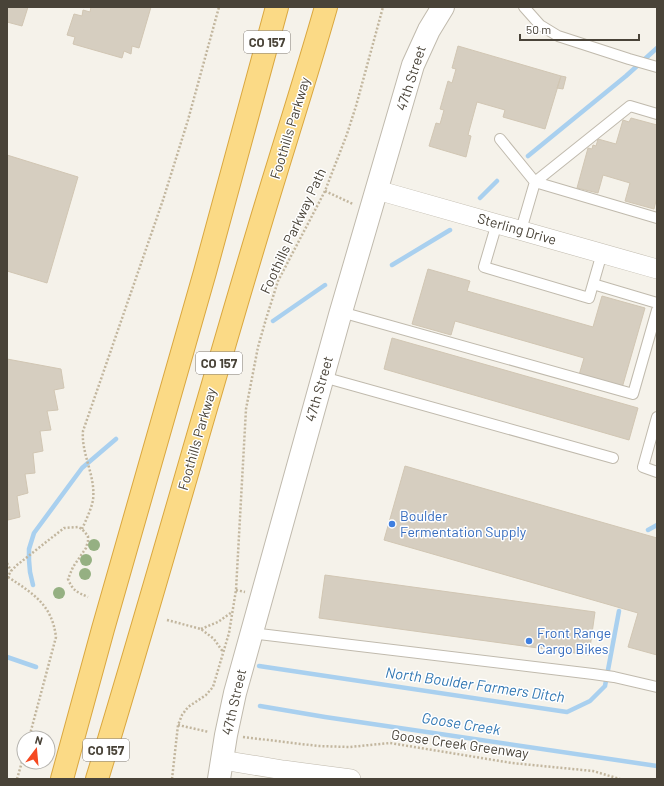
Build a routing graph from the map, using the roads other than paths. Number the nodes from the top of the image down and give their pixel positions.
1 (277, 7) edge
2 (326, 7) edge
3 (443, 7) edge
4 (524, 7) edge
5 (657, 67) edge
6 (657, 114) edge
7 (500, 139) dead end
8 (535, 182) junction
9 (377, 190) junction
10 (657, 218) edge
11 (497, 223) junction
12 (521, 230) junction
13 (602, 253) junction
14 (657, 269) edge
15 (593, 284) junction
16 (657, 302) edge
17 (657, 310) edge
18 (341, 312) junction
19 (323, 377) junction
20 (657, 417) edge
21 (613, 458) dead end
22 (657, 472) edge
23 (251, 633) junction
24 (657, 688) edge
25 (82, 706) junction
26 (114, 720) junction
27 (221, 770) edge
28 (56, 779) edge
29 (62, 779) edge
30 (96, 779) edge
31 (104, 779) edge
32 (351, 779) edge

1 - 25 highway, CO 157
2 - 26 highway, Foothills Parkway / CO 157
3 - 9 street, 47th Street
4 - 5 lane
6 - 8 lane
7 - 8 lane
8 - 10 lane
8 - 12 lane
9 - 11 street, Sterling Drive
9 - 18 street, 47th Street
11 - 12 street, Sterling Drive
11 - 15 lane
12 - 13 street, Sterling Drive
13 - 14 street, Sterling Drive
13 - 15 lane
15 - 16 lane
17 - 18 lane
18 - 19 street, 47th Street
19 - 21 lane
19 - 23 street, 47th Street
20 - 22 lane
23 - 24 lane
23 - 27 street, 47th Street
25 - 28 highway
25 - 29 highway, CO 157
26 - 30 highway, Foothills Parkway / CO 157
26 - 31 highway
27 - 32 street

